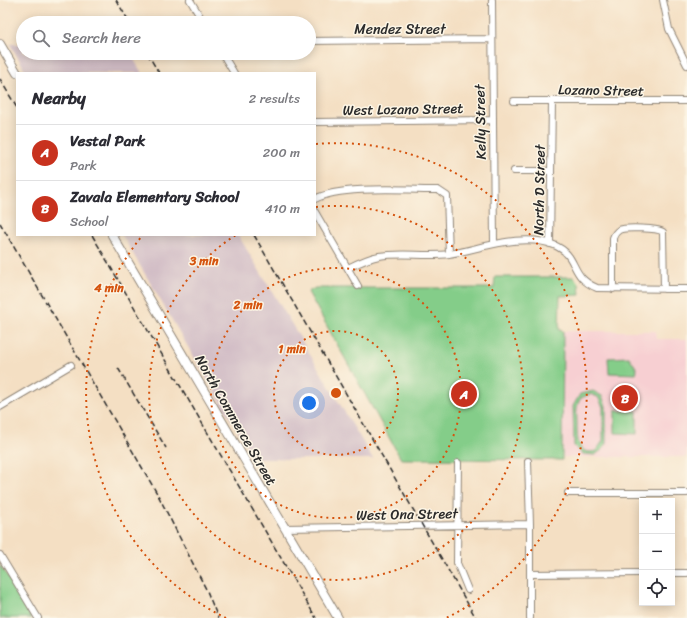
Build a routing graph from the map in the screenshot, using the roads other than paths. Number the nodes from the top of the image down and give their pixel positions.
1 (190, 0) edge
2 (492, 0) edge
3 (662, 0) edge
4 (200, 16) edge
5 (492, 39) junction
6 (316, 41) edge
7 (0, 44) edge
8 (226, 60) edge
9 (687, 65) edge
10 (16, 72) edge
11 (233, 72) edge
12 (514, 101) dead end
13 (552, 101) junction
14 (687, 101) edge
15 (492, 120) junction
16 (316, 122) edge
17 (514, 171) dead end
18 (550, 171) junction
19 (316, 198) edge
20 (316, 214) edge
21 (113, 236) edge
22 (494, 244) junction
23 (550, 244) junction
24 (449, 254) junction
25 (348, 268) junction
26 (358, 286) dead end
27 (613, 289) junction
28 (664, 289) junction
29 (687, 289) edge
30 (71, 365) dead end
31 (0, 407) edge
32 (528, 462) dead end
33 (458, 463) dead end
34 (568, 493) dead end
35 (687, 493) edge
36 (530, 524) junction
37 (458, 525) junction
38 (285, 528) junction
39 (0, 555) edge
40 (639, 573) edge
41 (675, 573) edge
42 (687, 573) edge
43 (530, 574) junction
44 (468, 590) dead end
45 (38, 618) edge
46 (338, 618) edge
47 (530, 618) edge

1 - 4 street
2 - 5 street, Kelly Street
3 - 9 street
5 - 6 street, Mendez Street
5 - 15 street, Kelly Street
7 - 10 main road
8 - 11 street
12 - 13 street, Lozano Street
13 - 14 street, Lozano Street
13 - 18 street, North D Street
15 - 16 street, West Lozano Street
15 - 22 street, Kelly Street
17 - 18 street
18 - 23 street, North D Street
19 - 24 street
20 - 25 street
21 - 38 main road, North Commerce Street
22 - 23 street
22 - 24 street
23 - 27 street, North D Street
24 - 25 street
25 - 26 street
27 - 28 street, North D Street
27 - 28 street
28 - 29 street, North D Street
30 - 31 street
32 - 36 street
33 - 37 street
34 - 35 street
36 - 37 street, West Ona Street
36 - 43 street
37 - 38 street, West Ona Street
37 - 44 street
38 - 46 main road, North Commerce Street
39 - 45 street
40 - 43 street
41 - 42 street
43 - 47 street

